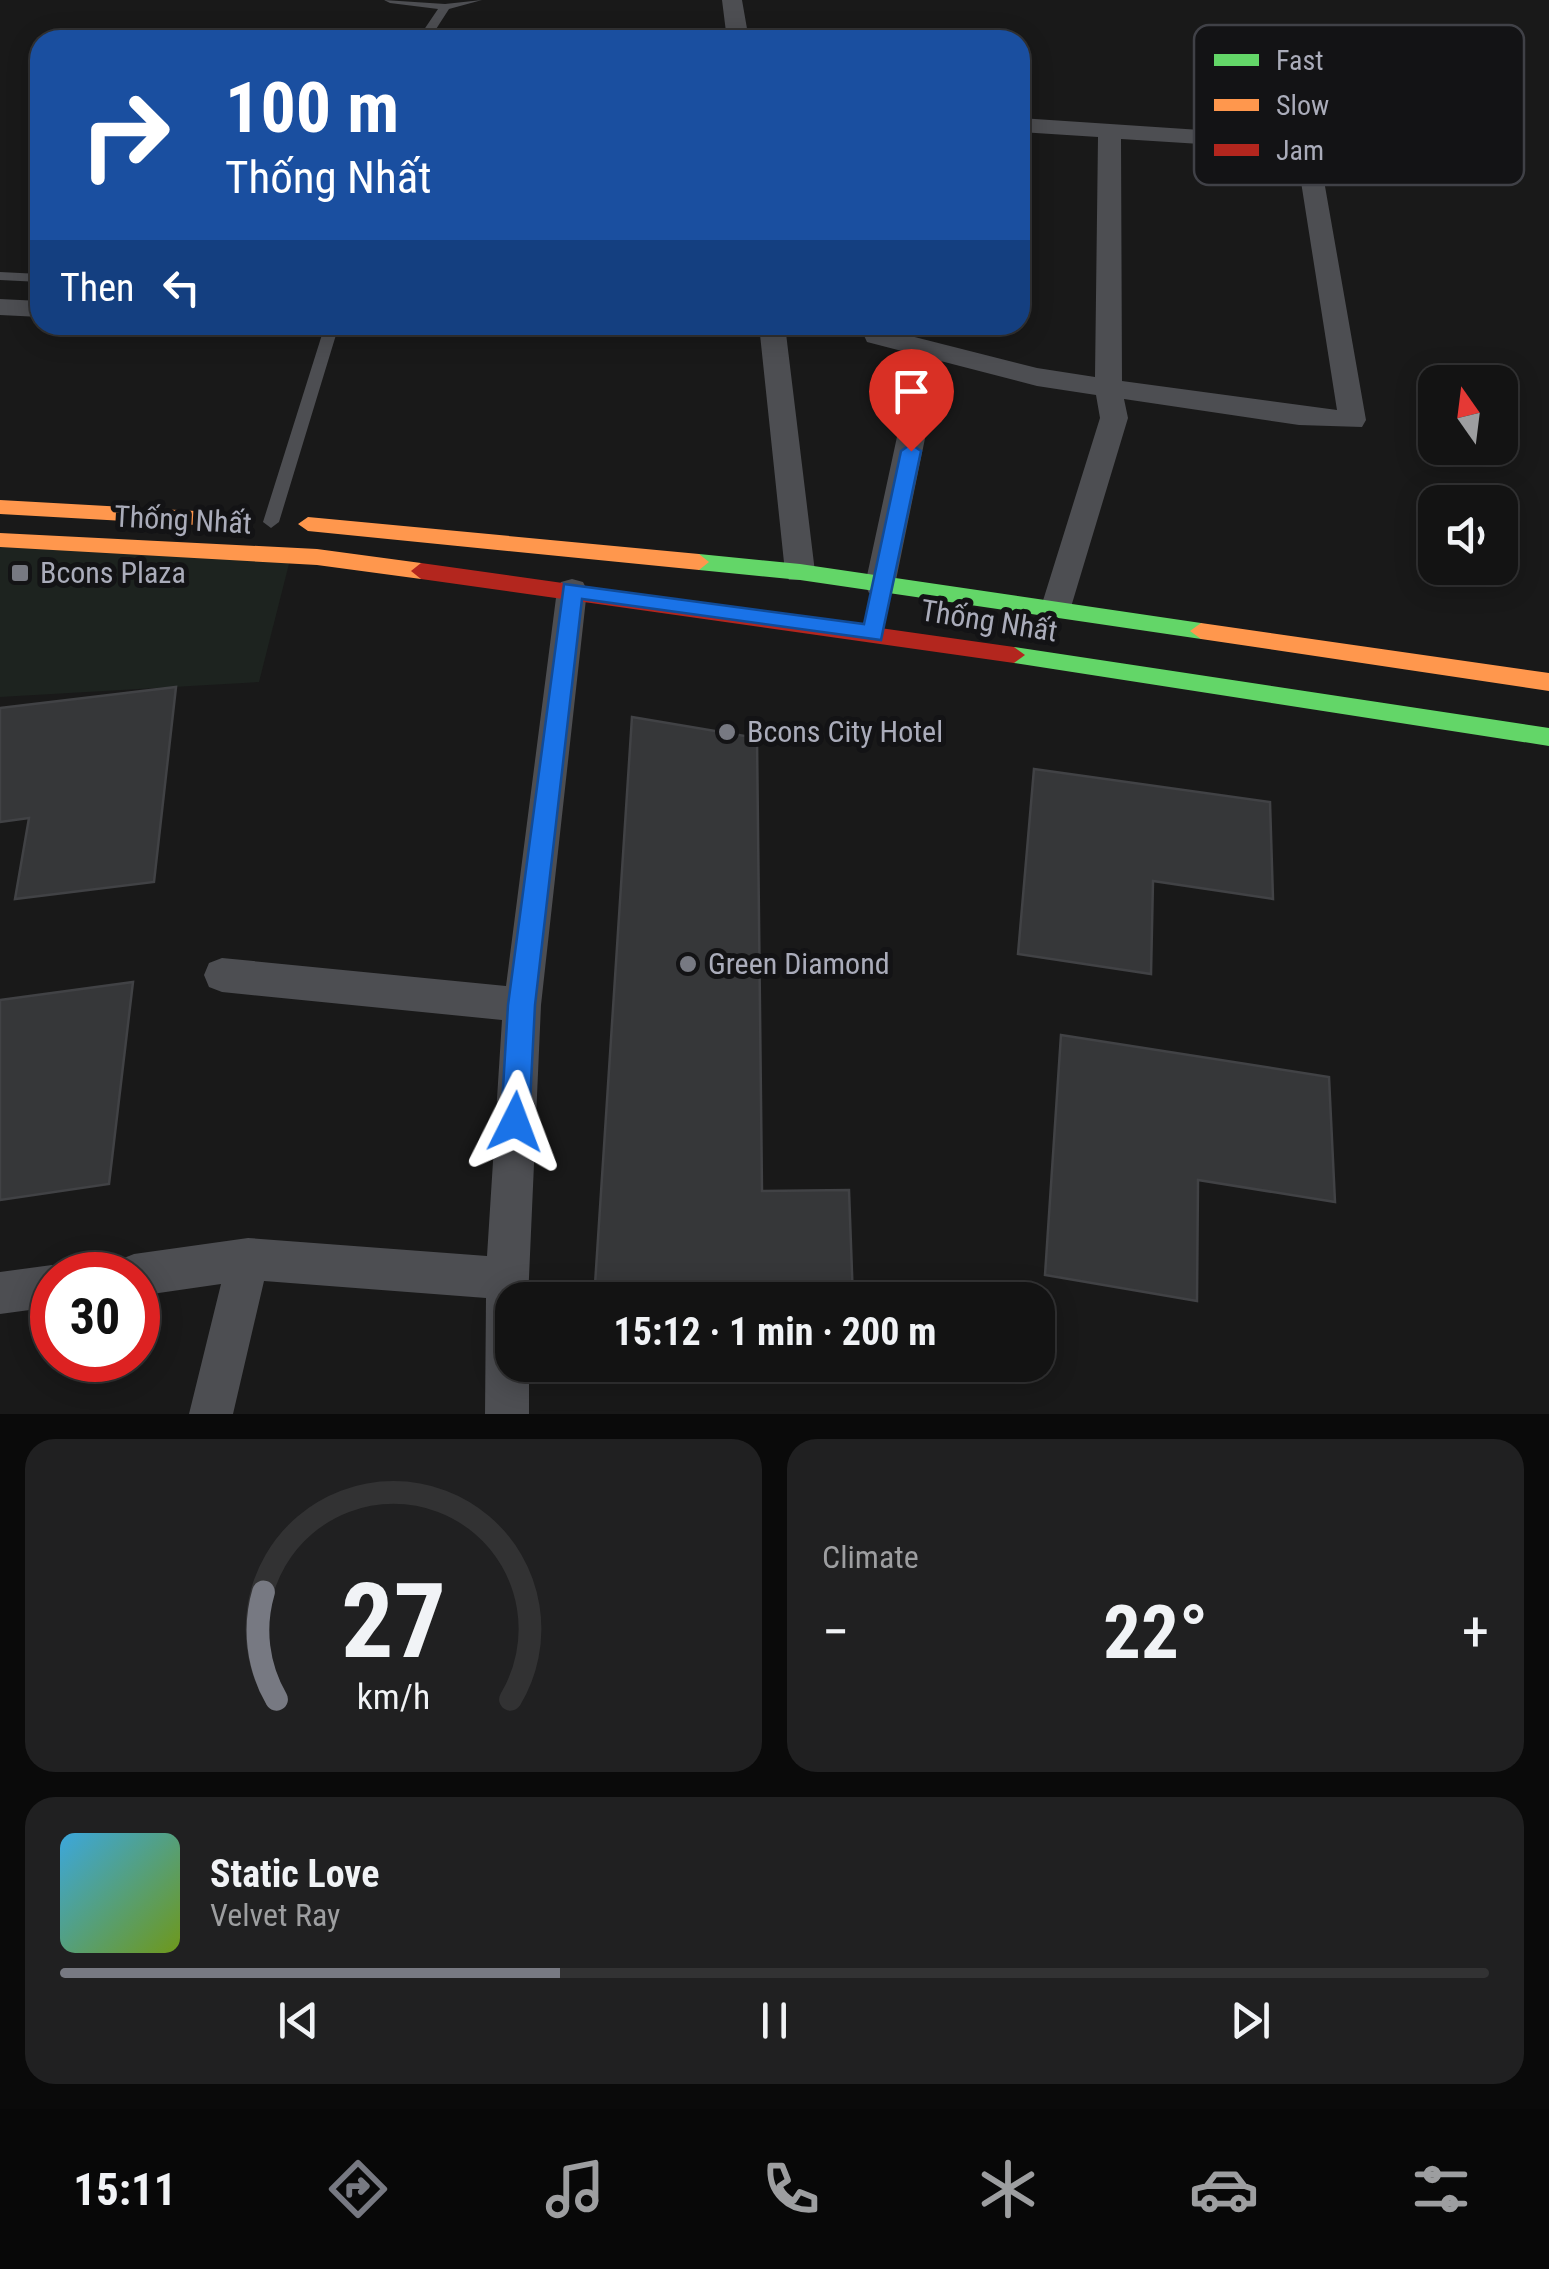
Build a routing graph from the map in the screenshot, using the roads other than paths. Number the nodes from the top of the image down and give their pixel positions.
1 (390, 0) edge
2 (476, 0) edge
3 (732, 0) edge
4 (445, 6) junction
5 (429, 30) edge
6 (736, 30) edge
7 (1030, 125) edge
8 (1110, 129) junction
9 (1194, 135) edge
10 (1313, 185) edge
11 (0, 276) edge
12 (30, 278) edge
13 (0, 306) edge
14 (30, 308) edge
15 (328, 335) edge
16 (773, 335) edge
17 (876, 335) edge
18 (928, 382) dead end
19 (1108, 389) junction
20 (0, 507) edge
21 (214, 518) dead end
22 (262, 521) joint
23 (0, 540) edge
24 (800, 572) junction
25 (572, 590) junction
26 (1056, 607) junction
27 (877, 609) junction
28 (1549, 682) edge
29 (1549, 736) edge
30 (222, 975) dead end
31 (522, 1005) junction
32 (248, 1259) junction
33 (160, 1271) edge
34 (507, 1279) junction
35 (30, 1289) edge
36 (0, 1294) edge
37 (211, 1414) edge
38 (507, 1414) edge

1 - 4 lane
2 - 4 lane
3 - 6 street
4 - 5 lane
7 - 8 street
8 - 9 street
8 - 19 street
10 - 19 street
11 - 12 lane
13 - 14 street
15 - 22 lane
16 - 24 street
17 - 19 street
18 - 27 street
19 - 26 street
20 - 21 main road, Thống Nhất
22 - 24 main road, Thống Nhất
23 - 25 main road, Thống Nhất
24 - 27 main road, Thống Nhất
25 - 27 main road, Thống Nhất
25 - 31 street
26 - 27 main road, Thống Nhất
26 - 28 main road, Thống Nhất
27 - 29 main road, Thống Nhất
30 - 31 street
31 - 34 street
32 - 33 street
32 - 34 street
32 - 37 street
34 - 38 street
35 - 36 street

